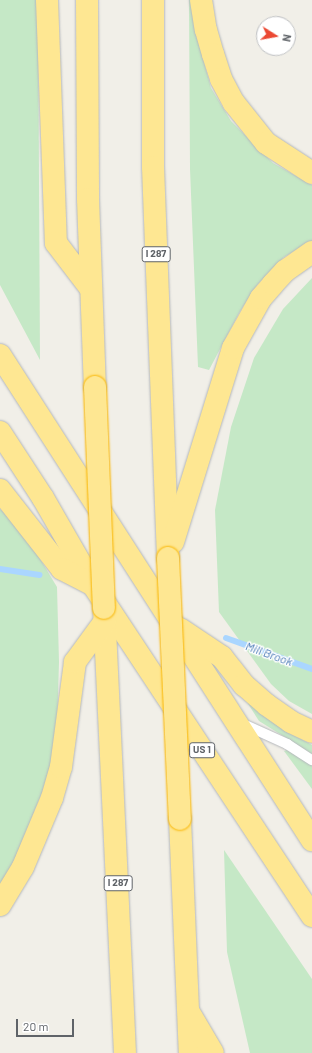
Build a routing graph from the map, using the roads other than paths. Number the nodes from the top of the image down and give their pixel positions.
1 (47, 0) edge
2 (87, 0) edge
3 (153, 0) edge
4 (201, 0) edge
5 (312, 173) edge
6 (312, 252) edge
7 (91, 289) junction
8 (0, 355) edge
9 (0, 432) edge
10 (0, 490) edge
11 (168, 558) junction
12 (93, 585) junction
13 (105, 615) junction
14 (170, 622) junction
15 (237, 722) junction
16 (312, 732) edge
17 (312, 760) edge
18 (312, 840) edge
19 (0, 905) edge
20 (312, 916) edge
21 (188, 1011) junction
22 (125, 1053) edge
23 (190, 1053) edge
24 (213, 1053) edge

1 - 7 highway
2 - 7 highway, I 287
3 - 11 highway, I 287
4 - 5 highway
6 - 11 highway
7 - 13 highway, I 287, bridge
8 - 14 highway
9 - 12 highway, US 1
10 - 12 highway
11 - 21 highway, I 287, bridge
12 - 20 highway, US 1
13 - 19 highway
13 - 22 highway, I 287
14 - 15 highway
14 - 16 highway
15 - 17 lane
15 - 18 highway
21 - 23 highway, I 287
21 - 24 highway

